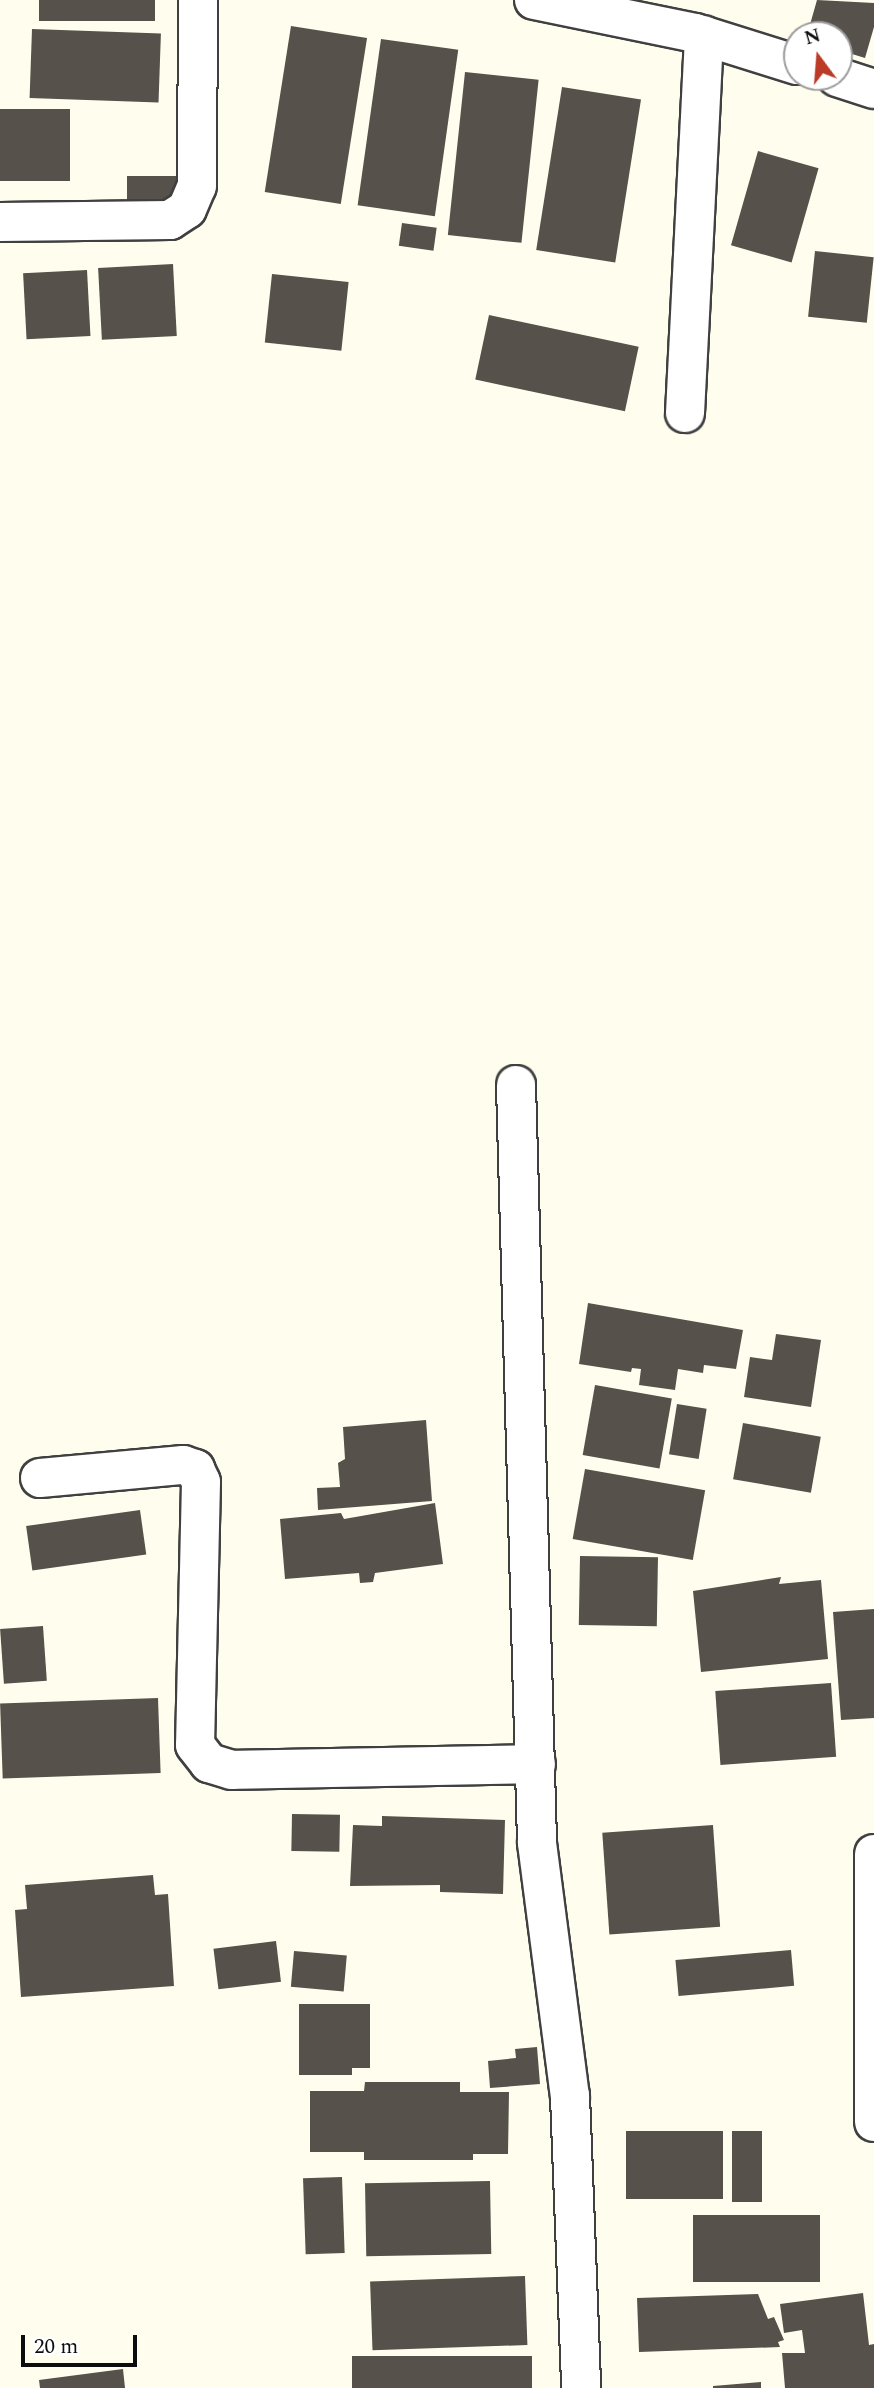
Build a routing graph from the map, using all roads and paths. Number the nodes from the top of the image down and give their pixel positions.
1 (198, 0) edge
2 (534, 0) edge
3 (704, 35) junction
4 (783, 60) edge
5 (853, 82) edge
6 (874, 89) edge
7 (0, 222) edge
8 (685, 414) dead end
9 (516, 1085) dead end
10 (40, 1478) dead end
11 (536, 1764) junction
12 (874, 1854) edge
13 (874, 2122) edge
14 (581, 2388) edge

1 - 7 street
2 - 3 street
3 - 4 street
3 - 8 street
5 - 6 street
9 - 11 street
10 - 11 street
11 - 14 street
12 - 13 street

